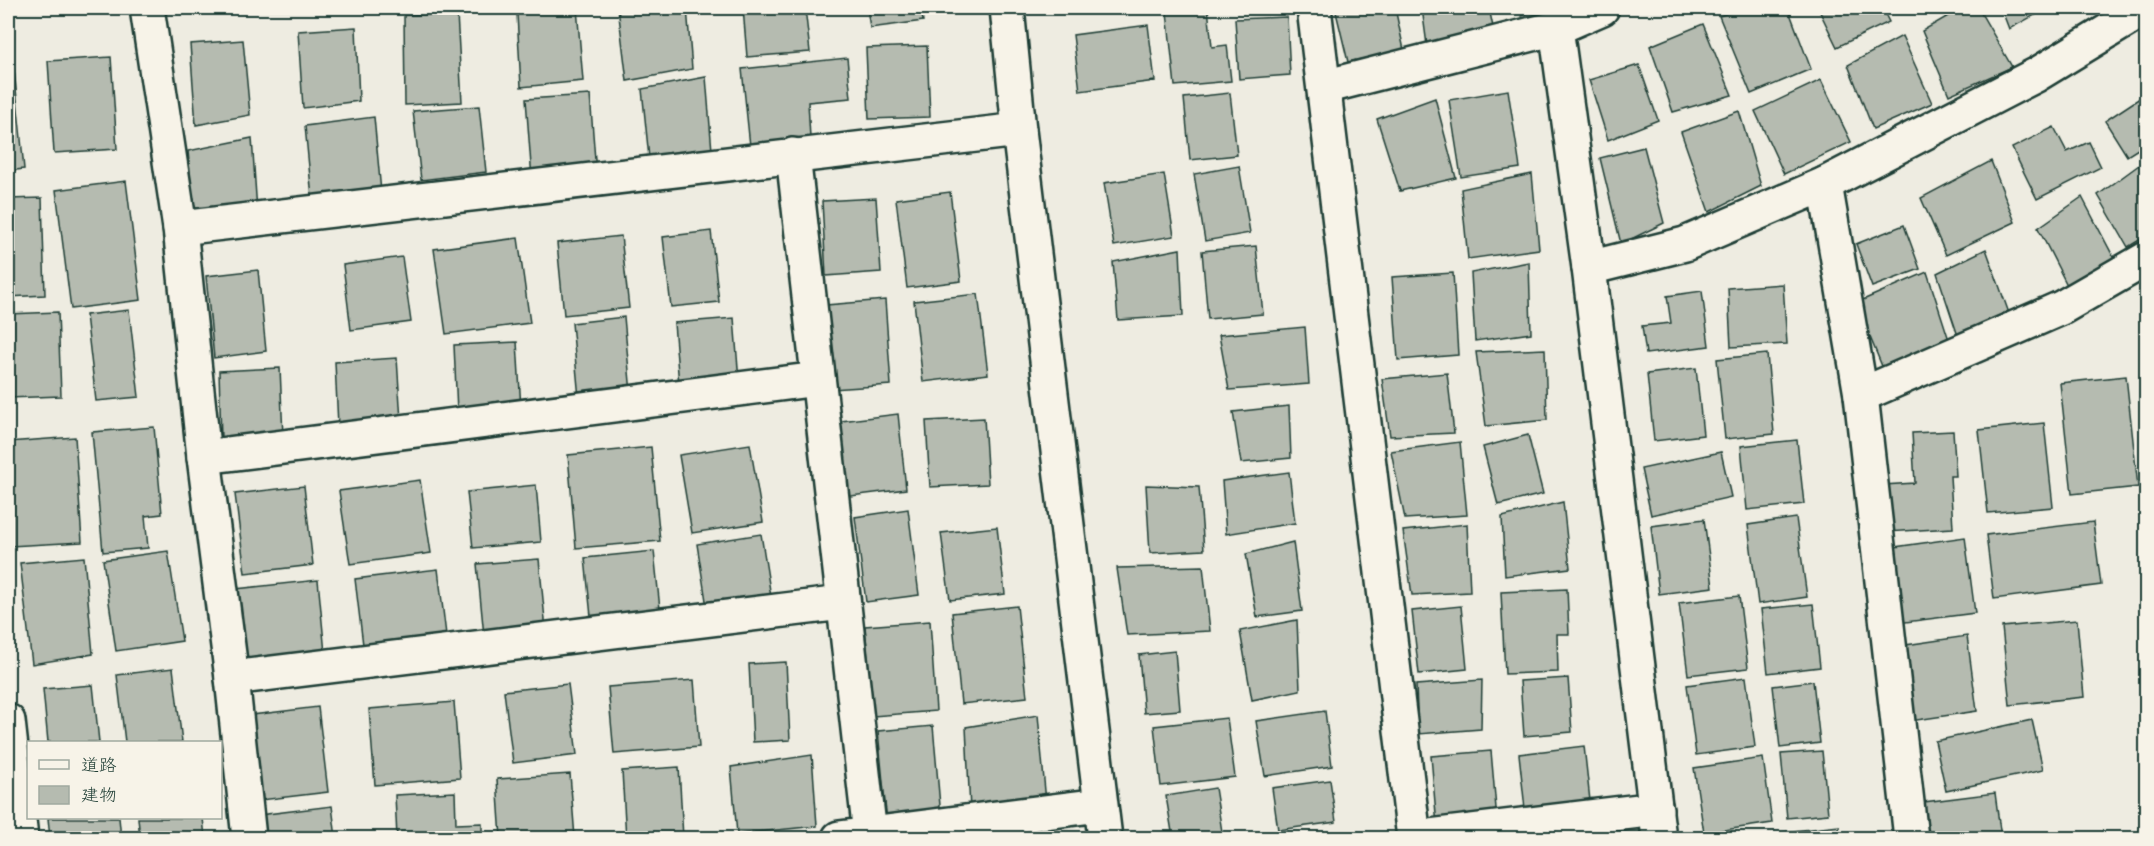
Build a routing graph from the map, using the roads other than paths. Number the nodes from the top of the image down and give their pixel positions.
1 (147, 8) edge
2 (1007, 8) edge
3 (1314, 8) edge
4 (1602, 8) edge
5 (2146, 8) edge
6 (1556, 28) junction
7 (1324, 87) junction
8 (1019, 130) junction
9 (793, 155) junction
10 (1825, 184) junction
11 (180, 228) junction
12 (2146, 259) edge
13 (1589, 268) junction
14 (818, 379) junction
15 (1861, 395) junction
16 (204, 458) junction
17 (842, 603) junction
18 (232, 678) junction
19 (8, 722) edge
20 (1100, 805) junction
21 (1658, 824) edge
22 (854, 837) edge
23 (21, 838) edge
24 (249, 838) edge
25 (1105, 838) edge
26 (1414, 838) edge
27 (1911, 838) edge

1 - 11 street
2 - 8 street
3 - 7 street
4 - 6 street
5 - 10 street
6 - 7 street
6 - 13 street
7 - 26 street
8 - 9 street
8 - 20 street
9 - 11 street
9 - 14 street
10 - 13 street
10 - 15 street
11 - 16 street
12 - 15 street
13 - 21 street
14 - 16 street
14 - 17 street
15 - 27 street
16 - 18 street
17 - 18 street
17 - 22 street
18 - 24 street
19 - 23 street
20 - 22 street
20 - 25 street
21 - 26 street

